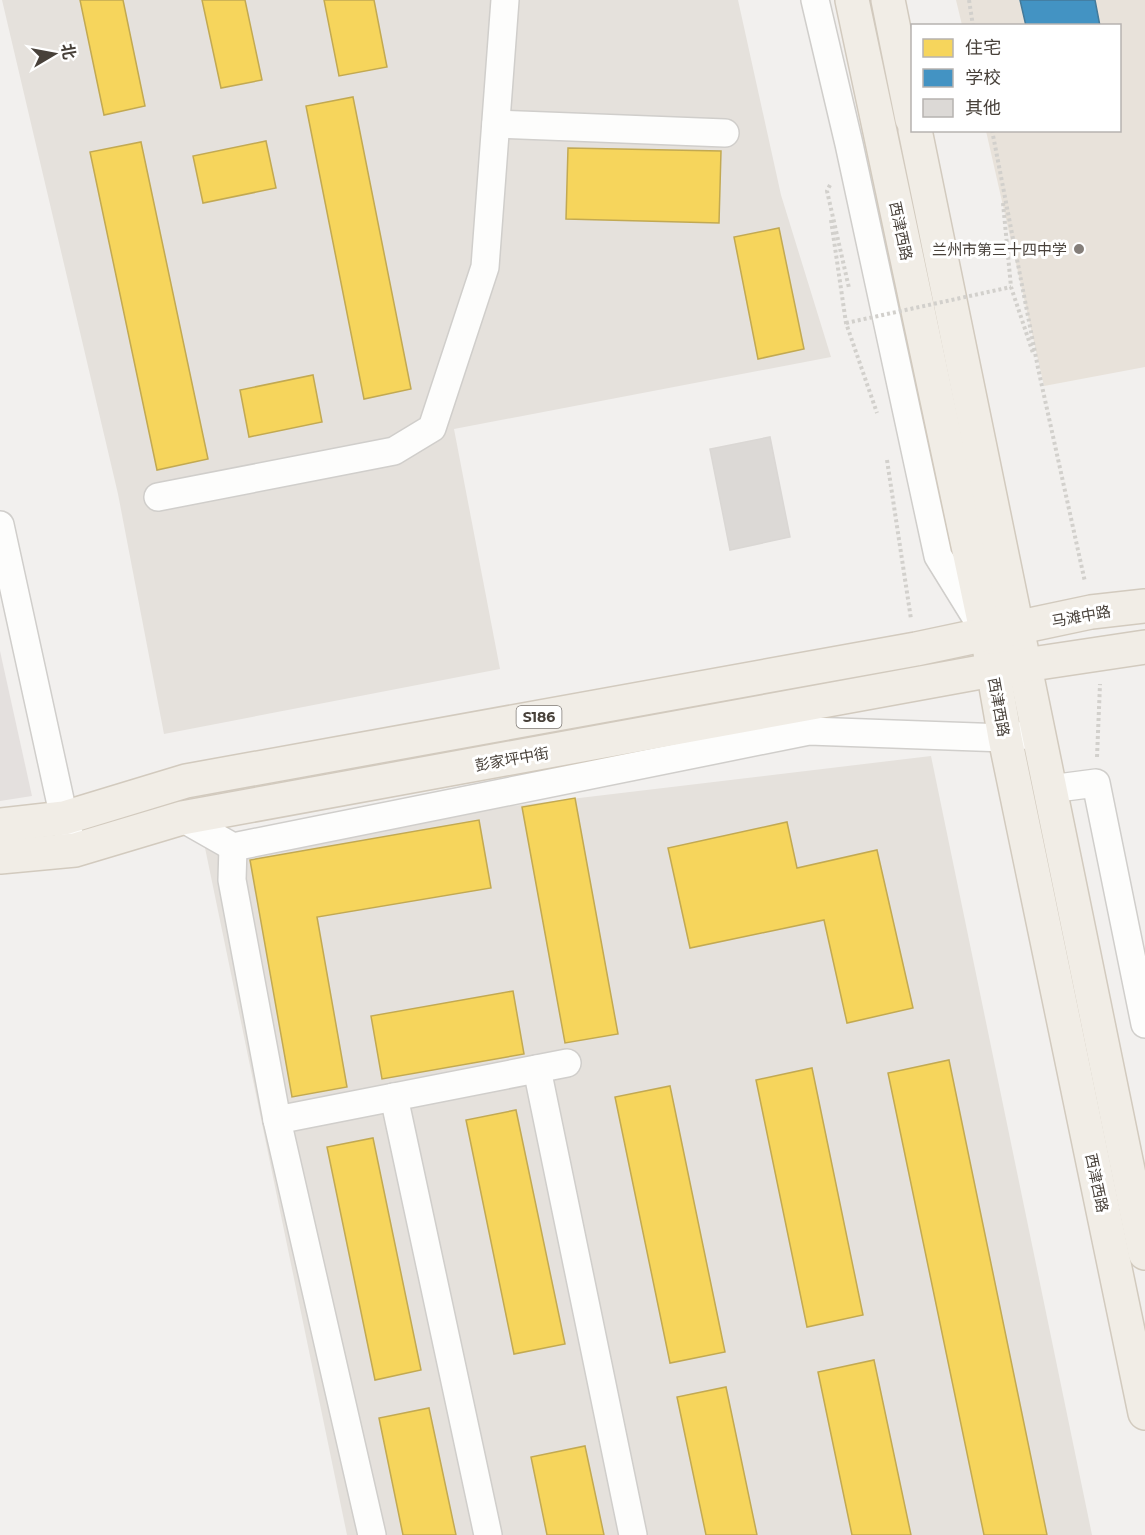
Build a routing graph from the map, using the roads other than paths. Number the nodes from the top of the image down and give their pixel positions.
1 (506, 0) edge
2 (815, 0) edge
3 (852, 0) edge
4 (888, 0) edge
5 (911, 113) edge
6 (496, 124) junction
7 (915, 132) edge
8 (724, 133) dead end
9 (158, 497) dead end
10 (0, 525) edge
11 (1145, 606) edge
12 (1002, 632) junction
13 (1145, 647) edge
14 (1025, 666) junction
15 (993, 670) junction
16 (1039, 733) junction
17 (1005, 738) junction
18 (1050, 789) junction
19 (64, 818) junction
20 (182, 819) junction
21 (0, 825) edge
22 (232, 847) junction
23 (75, 850) junction
24 (0, 857) edge
25 (1145, 1024) edge
26 (567, 1063) dead end
27 (537, 1069) junction
28 (394, 1097) junction
29 (277, 1120) junction
30 (1145, 1253) edge
31 (1145, 1413) edge
32 (372, 1535) edge
33 (488, 1535) edge
34 (633, 1535) edge

1 - 6 street
2 - 12 street
3 - 12 main road, 西津西路
4 - 5 main road
6 - 8 street
6 - 9 street
7 - 12 main road, 西津西路
10 - 19 street
11 - 12 main road, 马滩中路
12 - 14 main road, 西津西路
12 - 15 main road, 西津西路
12 - 19 main road, S186
13 - 14 main road
14 - 15 main road, 彭家坪中街 / S186
14 - 16 main road, 西津西路
15 - 17 main road, 西津西路
15 - 20 main road, 彭家坪中街 / S186
16 - 17 street
16 - 18 main road, 西津西路
17 - 22 street
17 - 31 main road, 西津西路
18 - 25 street
18 - 30 main road, 西津西路
19 - 21 main road
19 - 23 street
20 - 22 street
20 - 23 main road, 彭家坪中街 / S186
22 - 29 street
23 - 24 main road, 彭家坪中街
26 - 27 street
27 - 28 street
27 - 34 street
28 - 29 street
28 - 33 street
29 - 32 street

